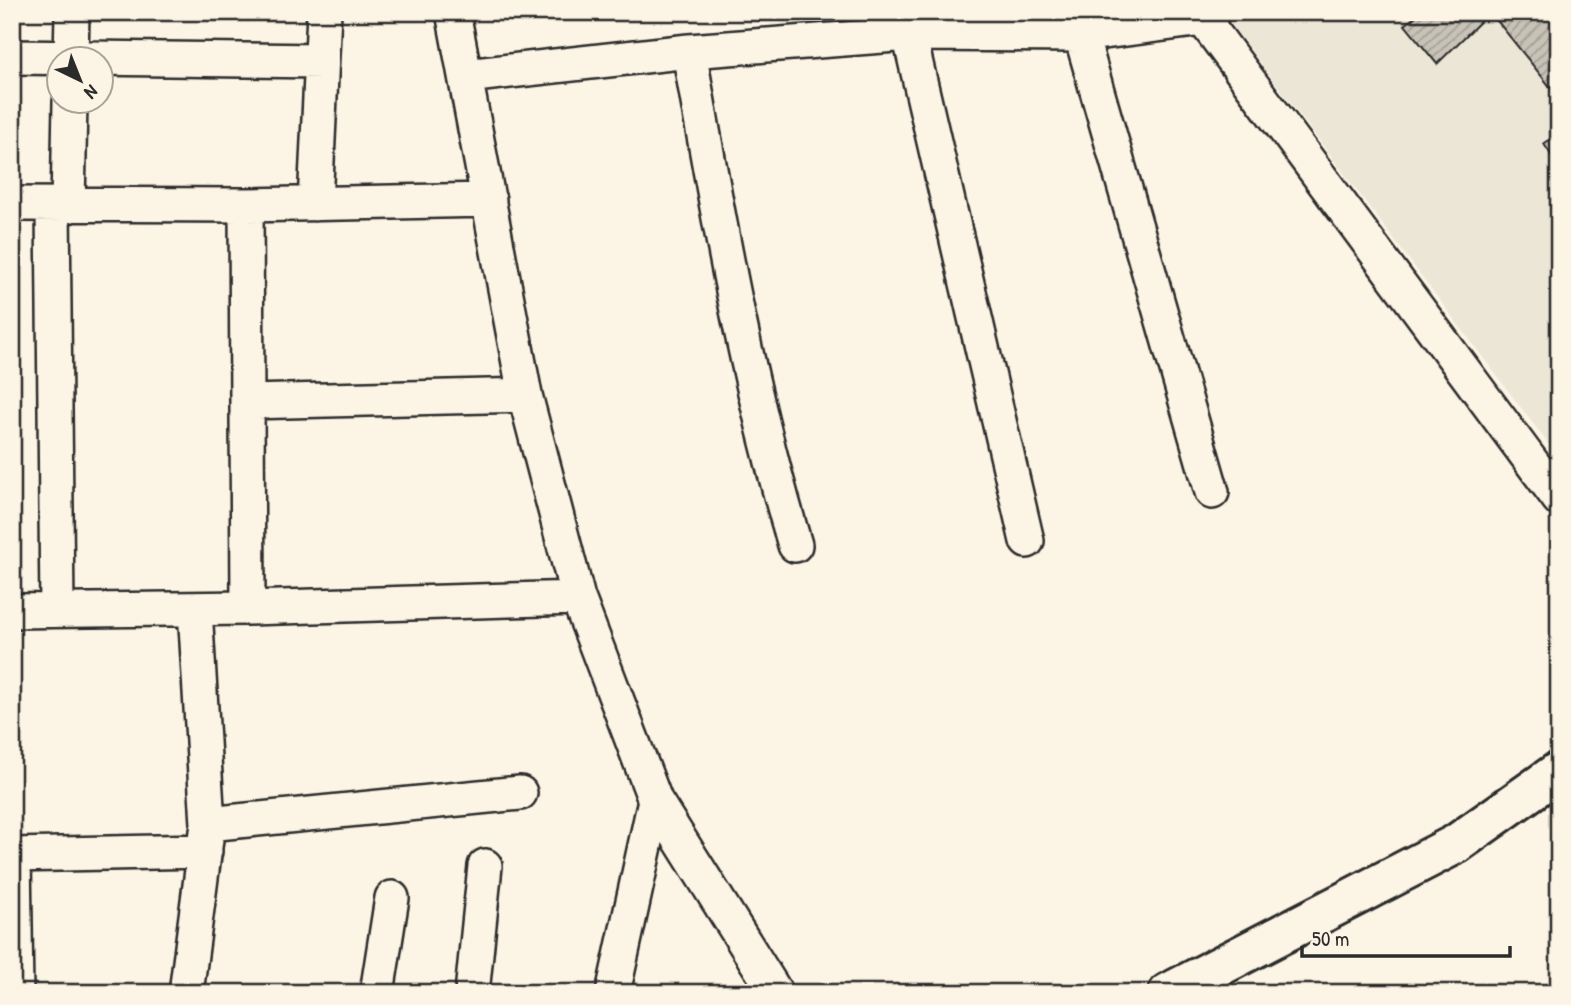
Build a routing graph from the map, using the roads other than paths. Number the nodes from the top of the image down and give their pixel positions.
1 (72, 12) edge
2 (324, 12) edge
3 (453, 12) edge
4 (1208, 16) edge
5 (909, 34) junction
6 (1081, 35) junction
7 (71, 46) edge
8 (689, 51) junction
9 (12, 57) edge
10 (46, 58) edge
11 (116, 59) edge
12 (321, 61) junction
13 (466, 76) junction
14 (69, 116) edge
15 (489, 200) junction
16 (12, 204) edge
17 (315, 204) junction
18 (246, 205) junction
19 (61, 206) junction
20 (525, 396) junction
21 (247, 402) junction
22 (1212, 492) dead end
23 (1559, 499) edge
24 (1027, 541) dead end
25 (795, 545) dead end
26 (578, 598) junction
27 (248, 608) junction
28 (195, 609) junction
29 (57, 610) junction
30 (12, 611) edge
31 (1559, 771) edge
32 (520, 793) dead end
33 (655, 800) junction
34 (206, 838) junction
35 (13, 855) edge
36 (485, 866) dead end
37 (392, 898) dead end
38 (16, 993) edge
39 (186, 993) edge
40 (377, 993) edge
41 (472, 993) edge
42 (613, 993) edge
43 (776, 993) edge
44 (1168, 993) edge

1 - 7 street
2 - 12 street
3 - 13 street
4 - 6 street
4 - 23 street
5 - 6 street
5 - 8 street
5 - 24 street
6 - 22 street
8 - 13 street
8 - 25 street
9 - 10 street
11 - 12 street
12 - 17 street
13 - 15 street
14 - 19 street
15 - 17 street
15 - 20 street
16 - 19 street
17 - 18 street
18 - 19 street
18 - 21 street
19 - 29 street
20 - 21 street
20 - 26 street
21 - 27 street
26 - 27 street
26 - 33 street
27 - 28 street
28 - 29 street
28 - 34 street
29 - 30 street
31 - 44 street
32 - 34 street
33 - 42 street
33 - 43 street
34 - 35 street
34 - 39 street
35 - 38 street
36 - 41 street
37 - 40 street

